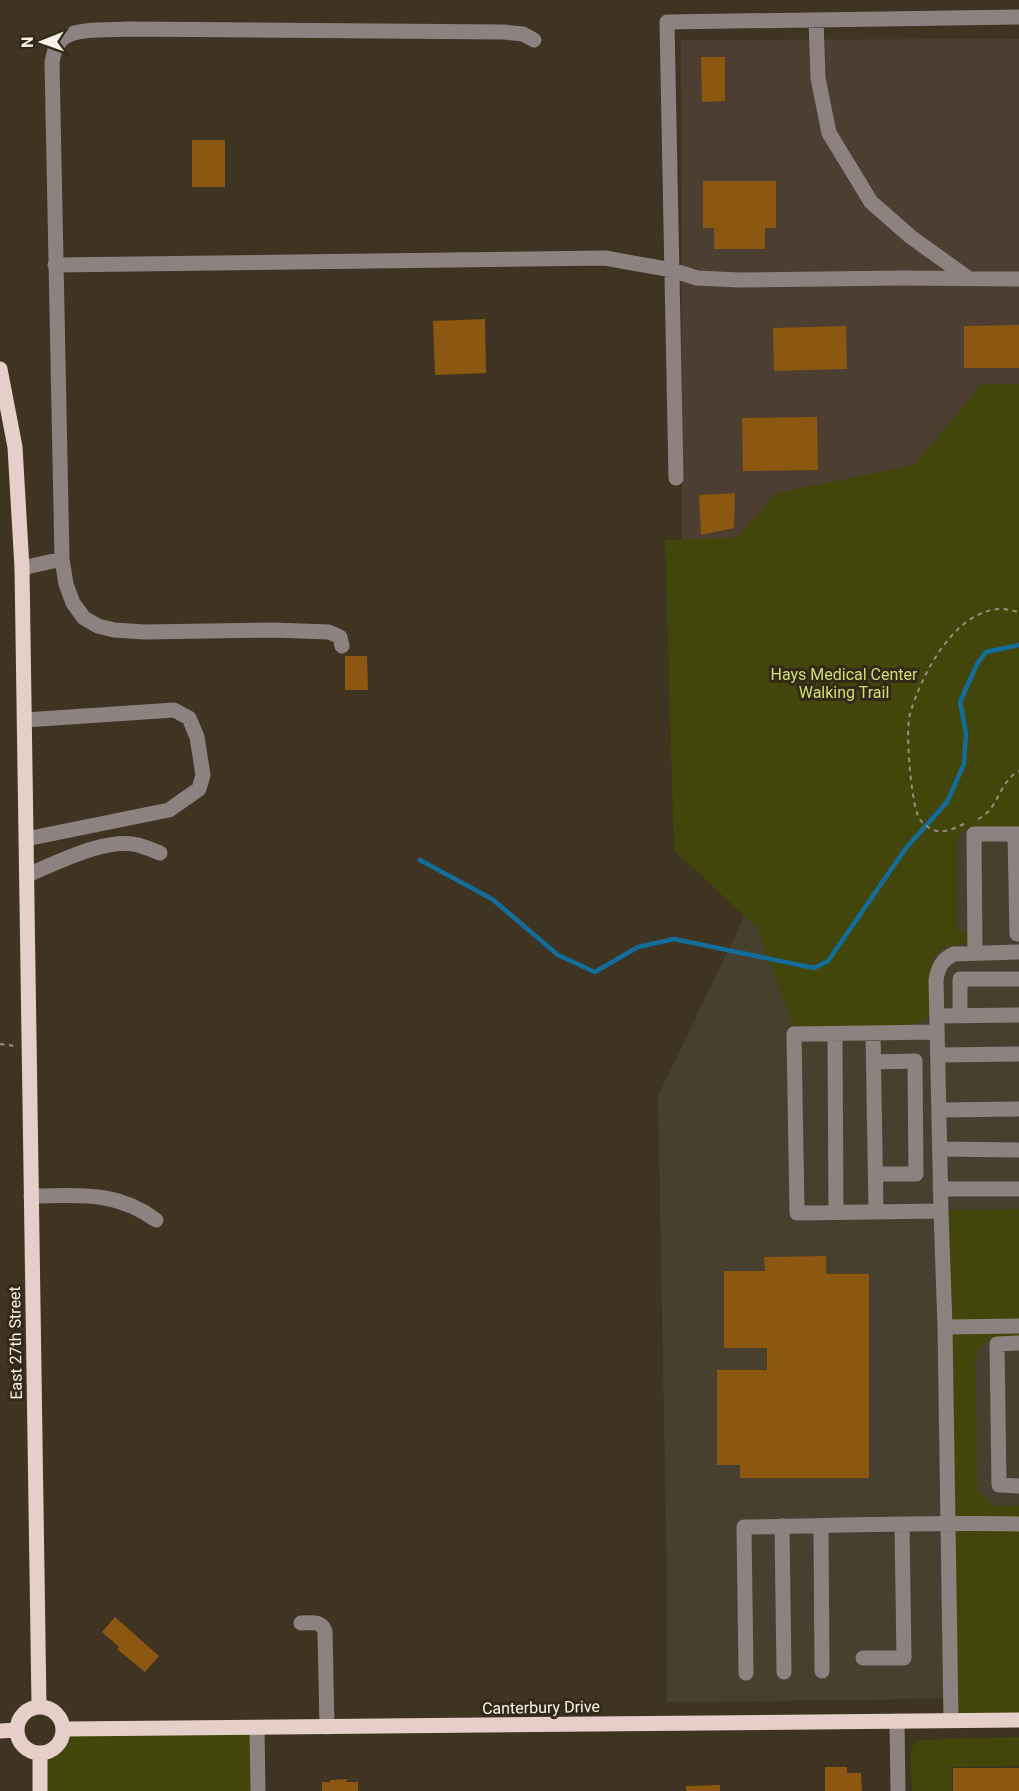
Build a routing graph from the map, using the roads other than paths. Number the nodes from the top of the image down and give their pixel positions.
1 (1019, 17) edge
2 (816, 20) junction
3 (534, 40) dead end
4 (56, 265) junction
5 (672, 270) junction
6 (968, 278) junction
7 (1019, 279) edge
8 (0, 369) edge
9 (676, 478) dead end
10 (62, 559) junction
11 (22, 568) junction
12 (342, 646) dead end
13 (25, 720) junction
14 (1017, 834) edge
15 (26, 839) junction
16 (160, 853) dead end
17 (27, 875) junction
18 (1019, 934) edge
19 (975, 952) junction
20 (1019, 952) edge
21 (1019, 979) edge
22 (960, 1015) junction
23 (1019, 1015) edge
24 (937, 1016) junction
25 (937, 1032) junction
26 (873, 1033) junction
27 (835, 1034) junction
28 (1019, 1054) edge
29 (938, 1055) junction
30 (874, 1062) junction
31 (1019, 1109) edge
32 (939, 1110) junction
33 (940, 1149) junction
34 (1019, 1150) edge
35 (876, 1174) junction
36 (1019, 1188) edge
37 (940, 1189) junction
38 (31, 1196) junction
39 (941, 1211) junction
40 (836, 1212) junction
41 (876, 1212) junction
42 (156, 1220) dead end
43 (1019, 1326) edge
44 (945, 1327) junction
45 (1019, 1343) edge
46 (1019, 1486) edge
47 (948, 1522) junction
48 (1019, 1524) edge
49 (902, 1525) junction
50 (783, 1526) junction
51 (821, 1526) junction
52 (301, 1623) dead end
53 (862, 1658) dead end
54 (822, 1671) dead end
55 (784, 1672) dead end
56 (746, 1673) dead end
57 (39, 1706) junction
58 (951, 1720) junction
59 (1019, 1720) edge
60 (897, 1721) junction
61 (327, 1727) junction
62 (257, 1728) junction
63 (64, 1730) junction
64 (0, 1731) edge
65 (17, 1731) junction
66 (40, 1754) junction
67 (40, 1791) edge
68 (258, 1791) edge
69 (898, 1791) edge

1 - 2 street
2 - 5 street
2 - 6 street
3 - 4 street
4 - 5 street
4 - 10 street
5 - 6 street
5 - 9 street
6 - 7 street
8 - 11 main road, East 27th Street
10 - 11 street
10 - 12 street
11 - 13 main road, East 27th Street
13 - 15 main road, East 27th Street
13 - 15 street
14 - 18 street
14 - 19 street
15 - 17 main road, East 27th Street
16 - 17 street
17 - 38 main road, East 27th Street
19 - 20 street
19 - 24 street
21 - 22 street
22 - 23 street
22 - 24 street
24 - 25 street
25 - 26 street
25 - 29 street
26 - 27 street
26 - 30 street
27 - 40 street
27 - 40 street
28 - 29 street
29 - 32 street
30 - 35 street
30 - 35 street
31 - 32 street
32 - 33 street
33 - 34 street
33 - 37 street
35 - 41 street
36 - 37 street
37 - 39 street
38 - 42 street
38 - 57 main road, East 27th Street
39 - 41 street
39 - 44 street
40 - 41 street
43 - 44 street
44 - 47 street
45 - 46 street
47 - 48 street
47 - 49 street
47 - 58 street
49 - 51 street
49 - 53 street
50 - 51 street
50 - 55 street
50 - 56 street
51 - 54 street
52 - 61 street
57 - 63 main road
57 - 65 main road
58 - 59 main road, Canterbury Drive
58 - 60 main road, Canterbury Drive
60 - 61 main road, Canterbury Drive
60 - 69 street
61 - 62 main road, Canterbury Drive
62 - 63 main road, Canterbury Drive
62 - 68 street
63 - 66 main road
64 - 65 main road
65 - 66 main road
66 - 67 main road

